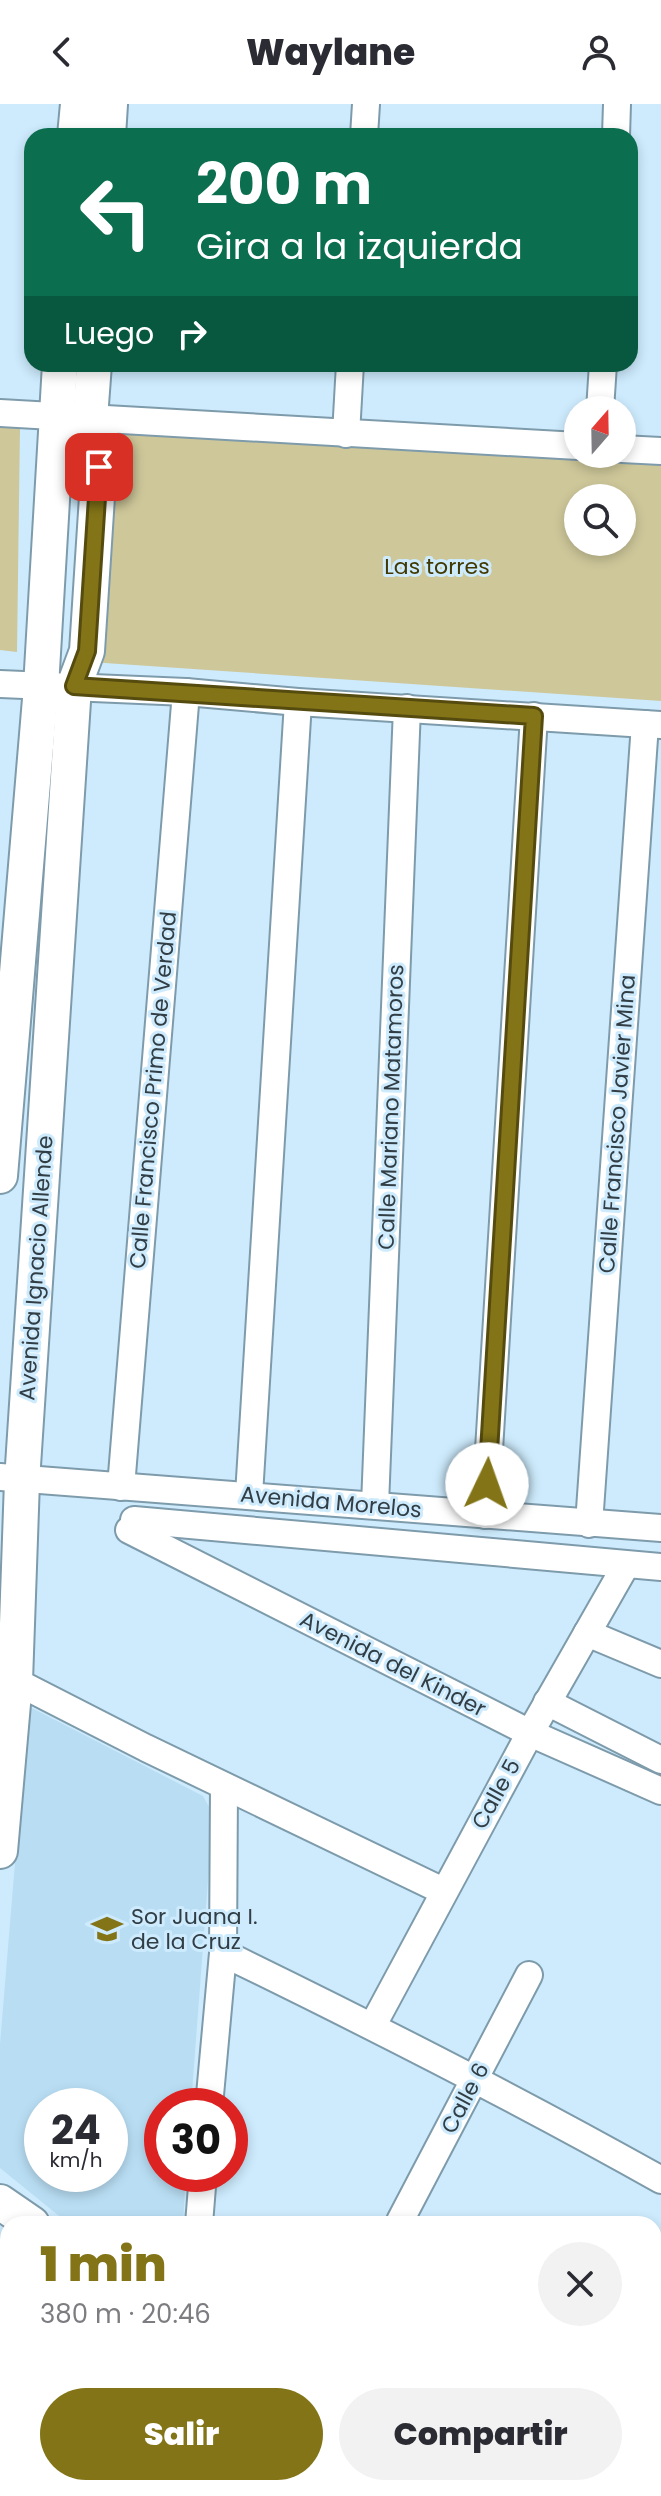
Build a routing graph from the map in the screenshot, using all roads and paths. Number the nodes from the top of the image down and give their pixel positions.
1 (78, 104) edge
2 (110, 104) edge
3 (366, 104) edge
4 (617, 104) edge
5 (76, 128) edge
6 (108, 128) edge
7 (364, 128) edge
8 (616, 128) edge
9 (60, 372) edge
10 (93, 372) edge
11 (350, 372) edge
12 (602, 372) edge
13 (601, 396) edge
14 (0, 413) edge
15 (57, 416) junction
16 (90, 418) junction
17 (346, 434) junction
18 (564, 445) edge
19 (636, 450) edge
20 (661, 451) edge
21 (0, 684) edge
22 (57, 686) junction
23 (186, 692) junction
24 (298, 702) junction
25 (407, 708) junction
26 (534, 716) junction
27 (653, 724) edge
28 (0, 1176) edge
29 (11, 1479) edge
30 (121, 1487) junction
31 (249, 1495) junction
32 (375, 1505) junction
33 (485, 1515) junction
34 (589, 1524) junction
35 (131, 1525) joint
36 (661, 1528) edge
37 (626, 1565) junction
38 (661, 1567) edge
39 (587, 1633) junction
40 (661, 1664) edge
41 (7, 1679) edge
42 (547, 1702) junction
43 (530, 1733) junction
44 (661, 1760) edge
45 (224, 1786) junction
46 (661, 1791) edge
47 (0, 1851) edge
48 (443, 1891) junction
49 (223, 1953) junction
50 (529, 1975) dead end
51 (373, 2025) junction
52 (475, 2079) junction
53 (211, 2088) edge
54 (661, 2180) edge
55 (202, 2192) edge
56 (0, 2202) edge
57 (20, 2216) edge
58 (200, 2216) edge
59 (403, 2216) edge

1 - 5 street
2 - 6 street
3 - 7 street
4 - 8 street
9 - 15 street
10 - 16 street
11 - 17 street
12 - 13 street
14 - 15 street
15 - 16 street
15 - 22 street
16 - 17 street
16 - 22 street
17 - 18 street
19 - 20 street
21 - 22 street
22 - 23 street
22 - 28 street, Avenida Ignacio Allende
22 - 29 street, Avenida Ignacio Allende
23 - 24 street
23 - 30 street, Calle Francisco Primo de Verdad
24 - 25 street
24 - 31 street
25 - 26 street
25 - 32 street, Calle Mariano Matamoros
26 - 27 street
26 - 33 street
27 - 34 street, Calle Francisco Javier Mina
29 - 30 street, Avenida Morelos
29 - 41 street, Avenida Ignacio Allende
30 - 31 street, Avenida Morelos
31 - 32 street, Avenida Morelos
32 - 33 street, Avenida Morelos
33 - 34 street, Avenida Morelos
34 - 36 street, Avenida Morelos
35 - 37 street, Avenida Morelos
35 - 43 street, Avenida del Kinder
37 - 38 street, Avenida Morelos
37 - 39 street, Calle 5
39 - 40 street
39 - 42 street, Calle 5
41 - 45 street
41 - 47 street, Avenida Ignacio Allende
42 - 43 street, Calle 5
42 - 44 street
43 - 46 street, Avenida del Kinder
43 - 48 street, Calle 5
45 - 48 street
45 - 49 street
48 - 51 street, Calle 5
49 - 51 street
49 - 53 street
50 - 52 street, Calle 6
51 - 52 street
52 - 54 street
52 - 59 street, Calle 6
55 - 58 street
56 - 57 street

